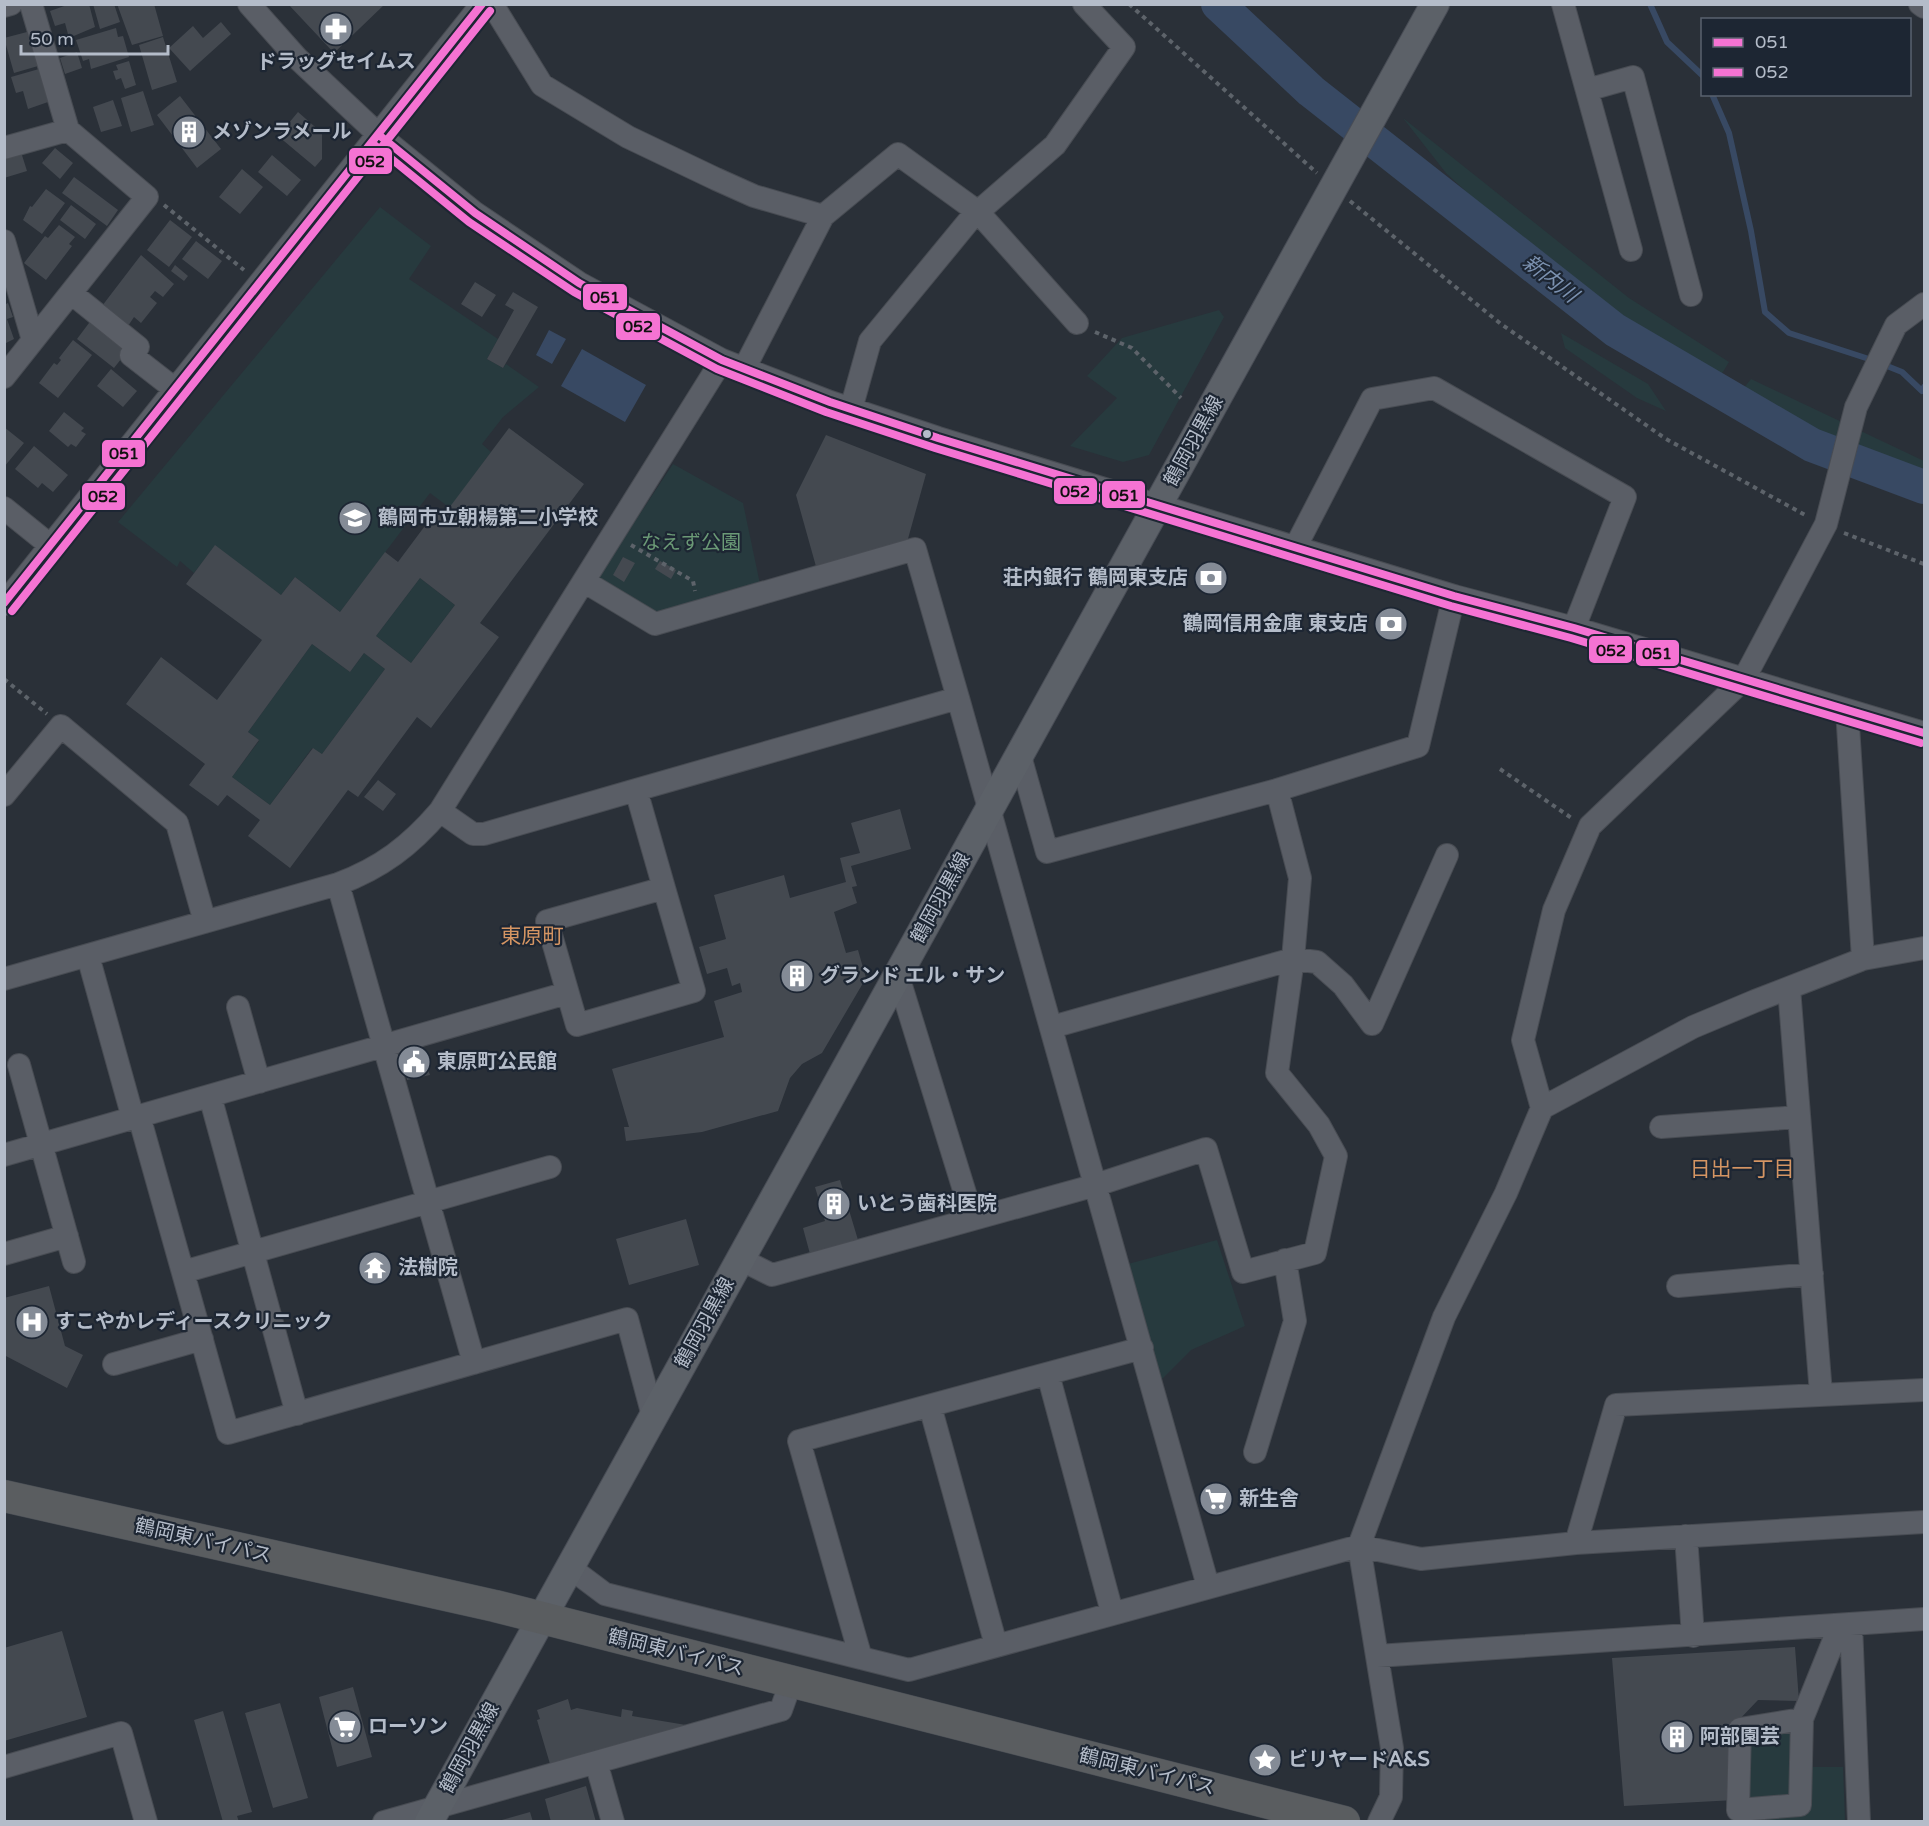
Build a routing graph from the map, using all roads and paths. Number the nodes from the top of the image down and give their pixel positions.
1 (10, 4) edge
2 (31, 4) edge
3 (249, 4) edge
4 (482, 4) edge
5 (492, 4) edge
6 (1084, 4) edge
7 (1129, 4) edge
8 (1435, 4) edge
9 (1563, 4) edge
10 (1920, 4) edge
11 (4, 6) edge
12 (1924, 7) edge
13 (1587, 90) junction
14 (68, 130) junction
15 (379, 135) junction
16 (4, 148) edge
17 (1335, 185) junction
18 (158, 200) dead end
19 (978, 212) junction
20 (823, 216) junction
21 (4, 241) edge
22 (1631, 250) dead end
23 (245, 270) dead end
24 (71, 293) junction
25 (1691, 295) dead end
26 (1924, 304) edge
27 (1077, 323) joint
28 (33, 340) junction
29 (722, 360) junction
30 (744, 369) junction
31 (4, 377) edge
32 (176, 390) junction
33 (1181, 398) dead end
34 (851, 409) junction
35 (1160, 504) junction
36 (4, 508) edge
37 (1826, 525) junction
38 (625, 542) dead end
39 (51, 546) junction
40 (1296, 546) junction
41 (1924, 564) edge
42 (585, 582) junction
43 (1454, 596) junction
44 (4, 604) edge
45 (699, 611) junction
46 (1574, 628) junction
47 (4, 679) edge
48 (1744, 679) junction
49 (958, 698) junction
50 (1847, 710) junction
51 (61, 726) junction
52 (1924, 733) edge
53 (1020, 756) junction
54 (1500, 769) dead end
55 (636, 790) junction
56 (1277, 790) junction
57 (4, 795) edge
58 (440, 811) junction
59 (989, 812) junction
60 (1588, 830) junction
61 (1447, 855) dead end
62 (338, 884) junction
63 (664, 888) junction
64 (205, 922) junction
65 (1924, 948) edge
66 (87, 956) junction
67 (1293, 959) junction
68 (1863, 959) junction
69 (898, 976) junction
70 (4, 979) edge
71 (1789, 988) junction
72 (567, 993) junction
73 (238, 1007) dead end
74 (1052, 1027) junction
75 (384, 1046) junction
76 (19, 1065) dead end
77 (259, 1082) junction
78 (210, 1096) junction
79 (1542, 1108) junction
80 (136, 1117) junction
81 (1799, 1117) junction
82 (1661, 1127) dead end
83 (41, 1144) junction
84 (4, 1155) edge
85 (550, 1167) dead end
86 (1096, 1185) junction
87 (428, 1202) junction
88 (973, 1219) junction
89 (67, 1236) junction
90 (253, 1252) junction
91 (4, 1254) edge
92 (740, 1259) junction
93 (1285, 1260) junction
94 (74, 1262) dead end
95 (183, 1272) junction
96 (1812, 1274) junction
97 (1678, 1286) dead end
98 (202, 1339) junction
99 (1142, 1348) junction
100 (474, 1363) junction
101 (114, 1364) dead end
102 (1048, 1374) junction
103 (1924, 1390) edge
104 (1821, 1394) junction
105 (930, 1406) junction
106 (297, 1414) junction
107 (653, 1416) junction
108 (1255, 1452) dead end
109 (4, 1496) edge
110 (1924, 1522) edge
111 (1686, 1536) junction
112 (1576, 1543) junction
113 (1359, 1546) junction
114 (569, 1567) junction
115 (1208, 1586) junction
116 (1112, 1612) junction
117 (541, 1618) junction
118 (1924, 1619) edge
119 (1846, 1624) junction
120 (1693, 1635) junction
121 (996, 1645) junction
122 (1377, 1656) junction
123 (861, 1658) junction
124 (791, 1682) junction
125 (1802, 1719) junction
126 (596, 1762) junction
127 (4, 1767) edge
128 (433, 1814) edge
129 (146, 1821) edge
130 (384, 1821) edge
131 (613, 1821) edge
132 (1344, 1821) edge
133 (1379, 1821) edge
134 (1859, 1821) edge

1 - 11 street
2 - 14 street
3 - 15 street
4 - 15 street
5 - 20 street
6 - 19 street
7 - 17 path
8 - 17 main road, 鶴岡羽黒線
9 - 13 street
10 - 12 street
13 - 22 street
13 - 25 street
14 - 16 street
14 - 24 street
15 - 29 street
15 - 32 street
17 - 35 main road, 鶴岡羽黒線
17 - 37 path
18 - 23 path
19 - 20 street
19 - 27 street
19 - 34 street
20 - 30 street
21 - 28 street
24 - 28 street
24 - 32 street
26 - 37 street
27 - 33 path
28 - 31 street
29 - 30 street
29 - 42 street
30 - 34 street
32 - 39 street
34 - 35 street
35 - 40 street
35 - 53 main road, 鶴岡羽黒線
36 - 39 street
37 - 41 path
37 - 48 street
38 - 45 path
39 - 44 street
40 - 43 street
40 - 46 street
42 - 45 street
42 - 58 street
43 - 46 street
43 - 56 street
45 - 49 street
46 - 48 street
47 - 51 path
48 - 50 street
48 - 60 street
49 - 55 street
49 - 59 street
50 - 52 street
50 - 68 street
51 - 57 street
51 - 64 street
53 - 56 street
53 - 59 main road, 鶴岡羽黒線
54 - 60 path
55 - 58 street
55 - 63 street
56 - 67 street
58 - 62 street
59 - 69 main road, 鶴岡羽黒線
59 - 74 street
60 - 79 street
61 - 67 street
62 - 64 street
62 - 75 street
63 - 72 street
63 - 72 street
64 - 66 street
65 - 68 street
66 - 70 street
66 - 80 street
67 - 74 street
67 - 93 street
68 - 71 street
69 - 88 street
69 - 92 main road, 鶴岡羽黒線
71 - 79 street
71 - 81 street
72 - 75 street
73 - 77 street
74 - 86 street
75 - 77 street
75 - 87 street
76 - 83 street
77 - 78 street
78 - 80 street
78 - 90 street
79 - 113 street
80 - 83 street
80 - 95 street
81 - 82 street
81 - 96 street
83 - 84 street
83 - 89 street
85 - 87 street
86 - 88 street
86 - 93 street
86 - 99 street
87 - 90 street
87 - 100 street
88 - 92 street
89 - 91 street
89 - 94 street
90 - 95 street
90 - 106 street
92 - 107 main road, 鶴岡羽黒線
93 - 108 street
95 - 98 street
96 - 97 street
96 - 104 street
98 - 101 street
98 - 106 street
99 - 102 street
99 - 115 street
100 - 106 street
100 - 107 street
102 - 105 street
102 - 116 street
103 - 104 street
104 - 112 street
105 - 121 street
105 - 123 street
107 - 114 main road, 鶴岡羽黒線
109 - 117 highway, 鶴岡東バイパス
110 - 111 street
111 - 112 street
111 - 120 street
112 - 113 street
113 - 115 street
113 - 122 street
114 - 117 main road, 鶴岡羽黒線
114 - 123 street
115 - 116 street
116 - 121 street
117 - 124 highway, 鶴岡東バイパス
117 - 128 main road, 鶴岡羽黒線
118 - 119 street
119 - 120 street
119 - 125 street
119 - 134 street
120 - 122 street
121 - 123 street
122 - 133 street
124 - 126 street
124 - 132 highway, 鶴岡東バイパス
125 - 125 street
126 - 128 street
126 - 131 street
127 - 129 street
128 - 130 street

